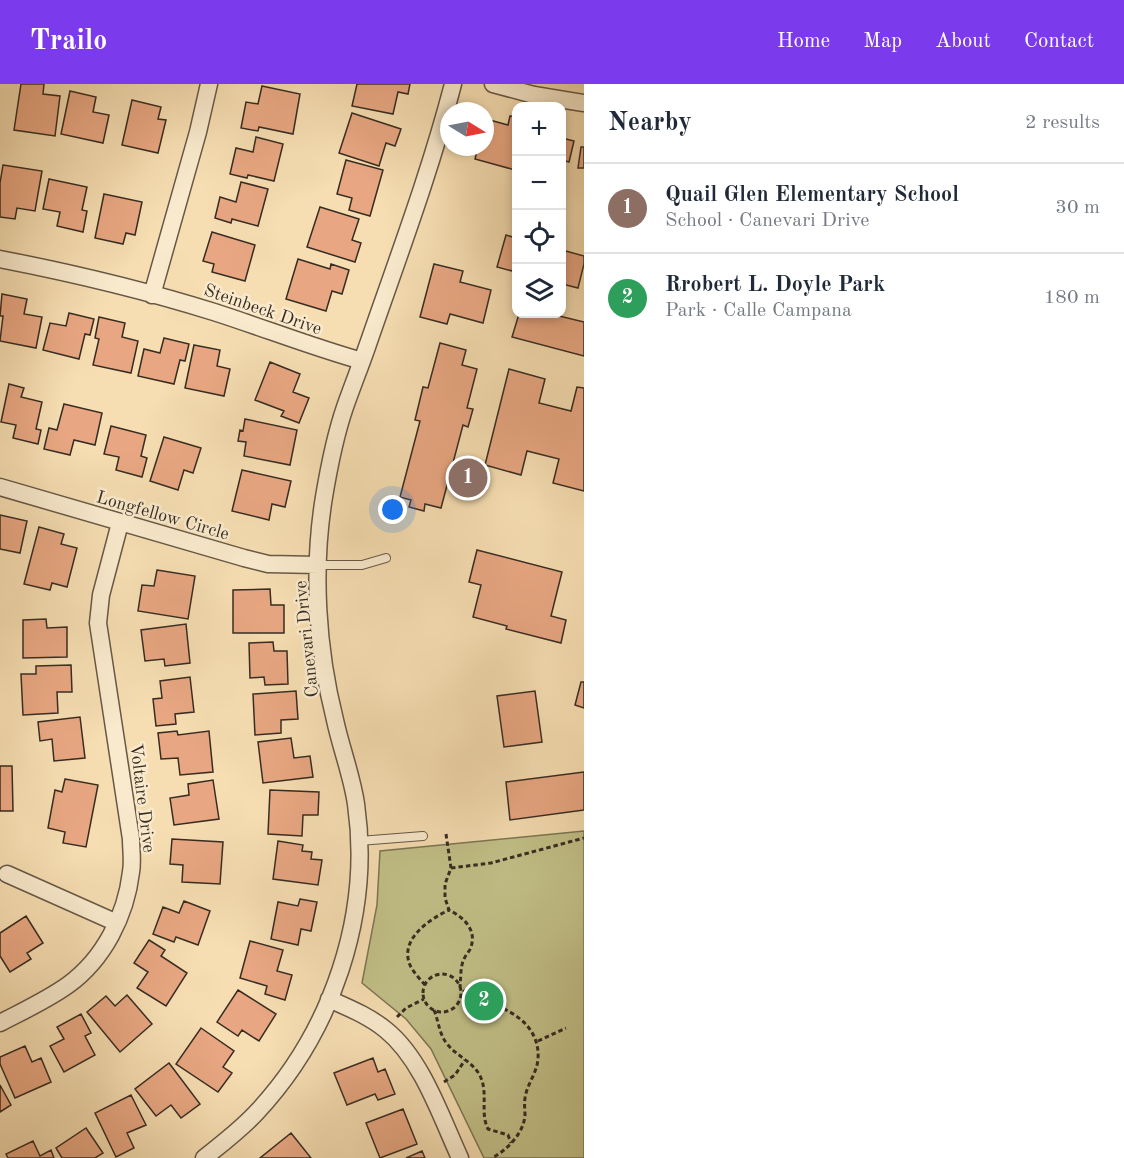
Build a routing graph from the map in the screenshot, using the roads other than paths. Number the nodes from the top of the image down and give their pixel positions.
1 (453, 84) edge
2 (493, 84) edge
3 (205, 85) edge
4 (584, 103) edge
5 (0, 259) edge
6 (152, 295) junction
7 (362, 361) junction
8 (0, 487) edge
9 (120, 523) junction
10 (386, 558) dead end
11 (318, 565) junction
12 (423, 836) dead end
13 (359, 841) junction
14 (7, 874) dead end
15 (117, 923) junction
16 (329, 999) junction
17 (0, 1023) edge
18 (204, 1158) edge
19 (460, 1158) edge

1 - 7 street, Canevari Drive
2 - 4 street
3 - 6 street
5 - 6 street, Steinbeck Drive
6 - 7 street, Steinbeck Drive
7 - 11 street, Canevari Drive
8 - 9 street, Longfellow Circle
9 - 11 street, Longfellow Circle
9 - 15 street, Voltaire Drive
10 - 11 lane
11 - 13 street, Canevari Drive
12 - 13 lane
13 - 16 street, Canevari Drive
14 - 15 street
15 - 17 street, Voltaire Drive
16 - 18 street, Canevari Drive
16 - 19 street

